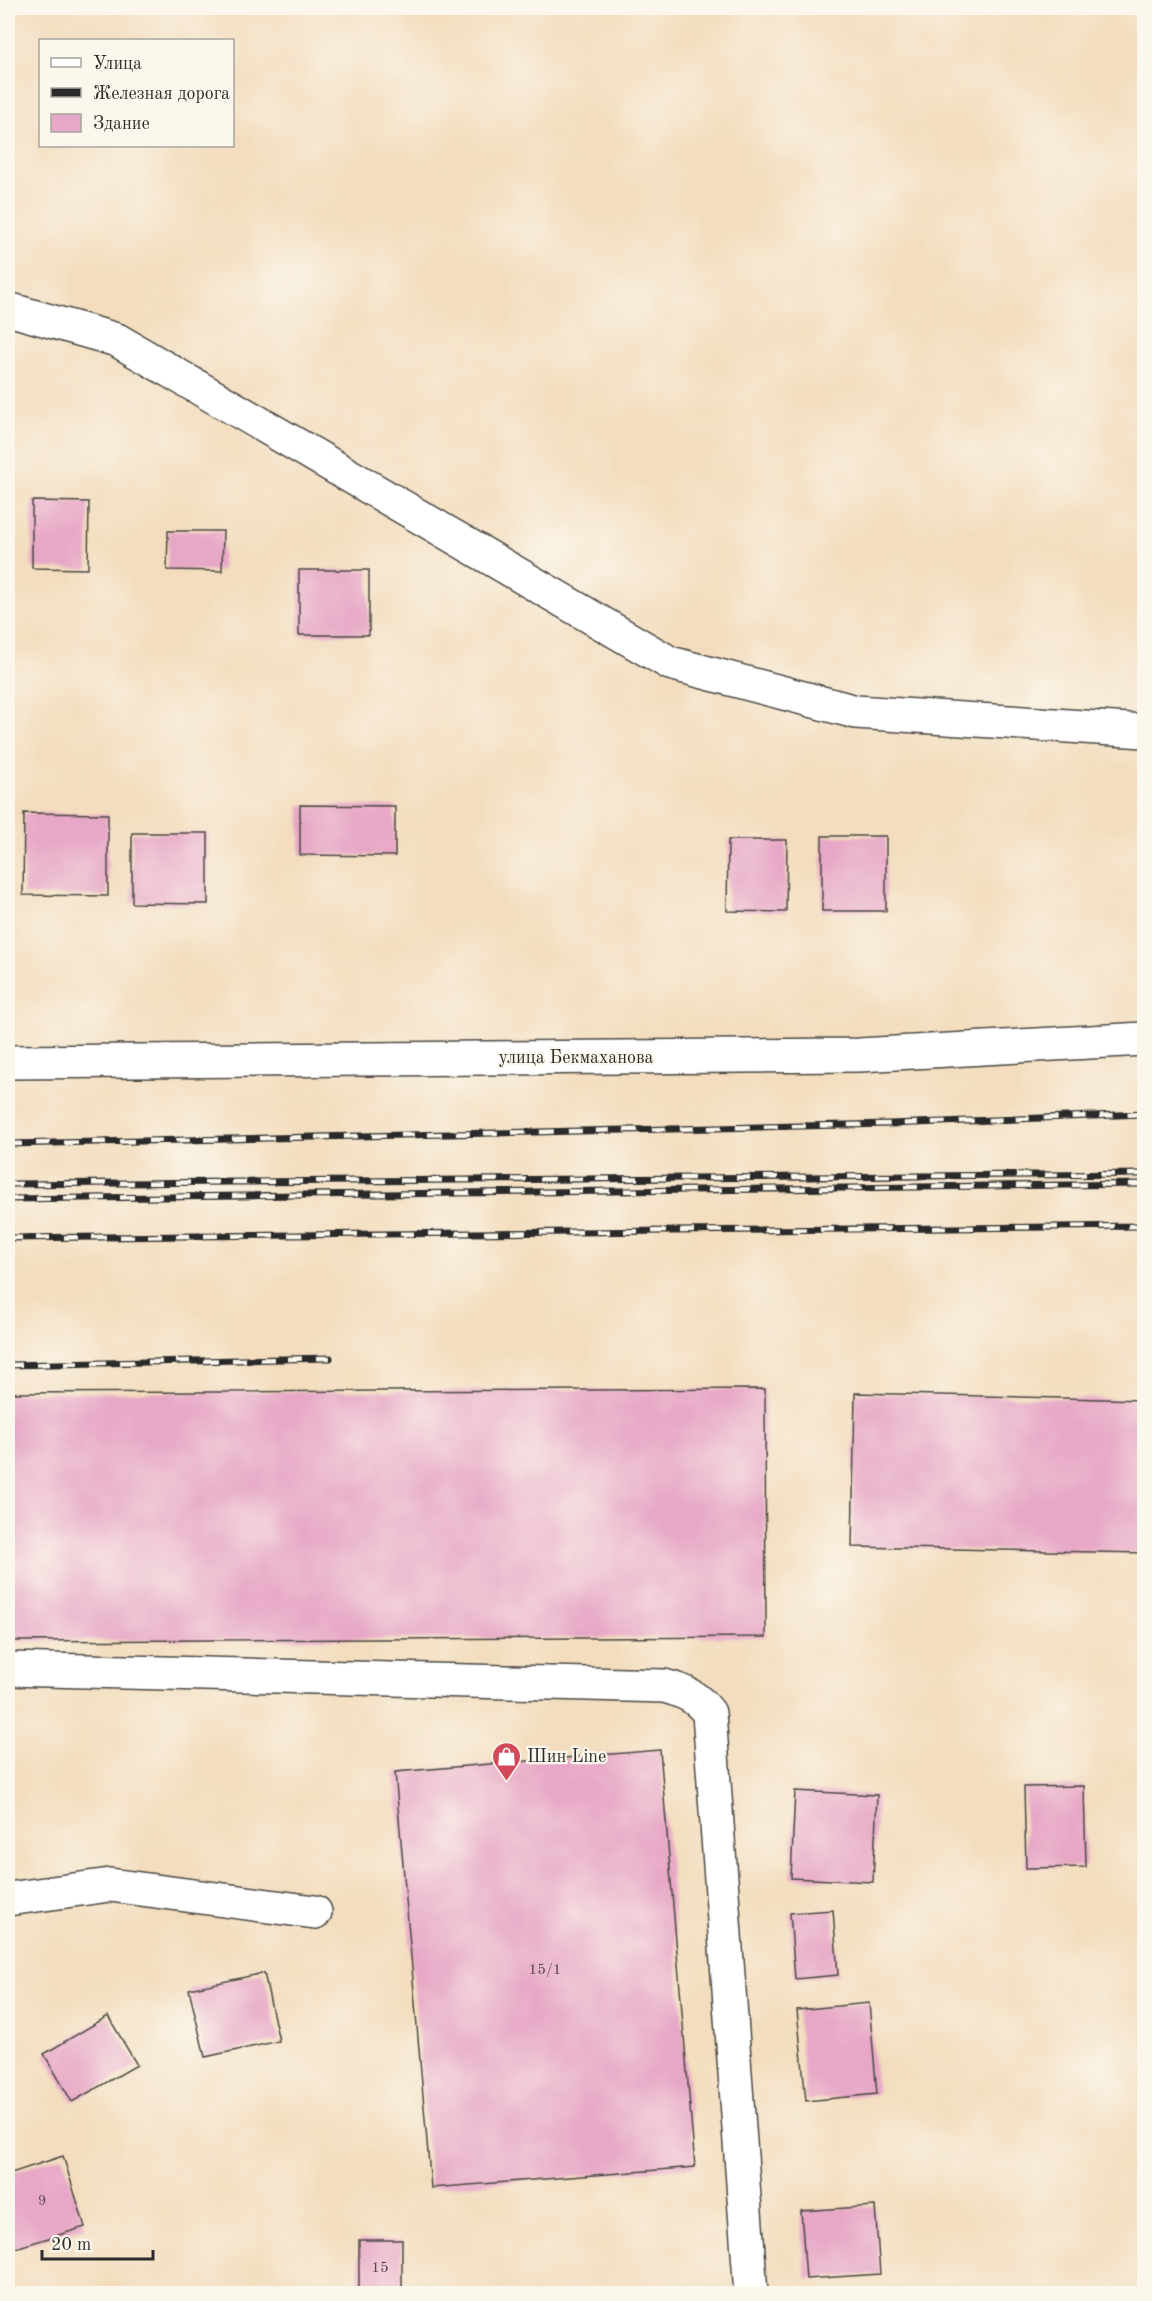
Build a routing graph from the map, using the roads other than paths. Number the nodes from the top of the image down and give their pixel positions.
1 (8, 309) edge
2 (1144, 732) edge
3 (1144, 1039) edge
4 (8, 1062) edge
5 (8, 1669) edge
6 (8, 1899) edge
7 (315, 1912) dead end
8 (751, 2294) edge

1 - 2 street
3 - 4 street, улица Бекмаханова
5 - 8 street
6 - 7 street

